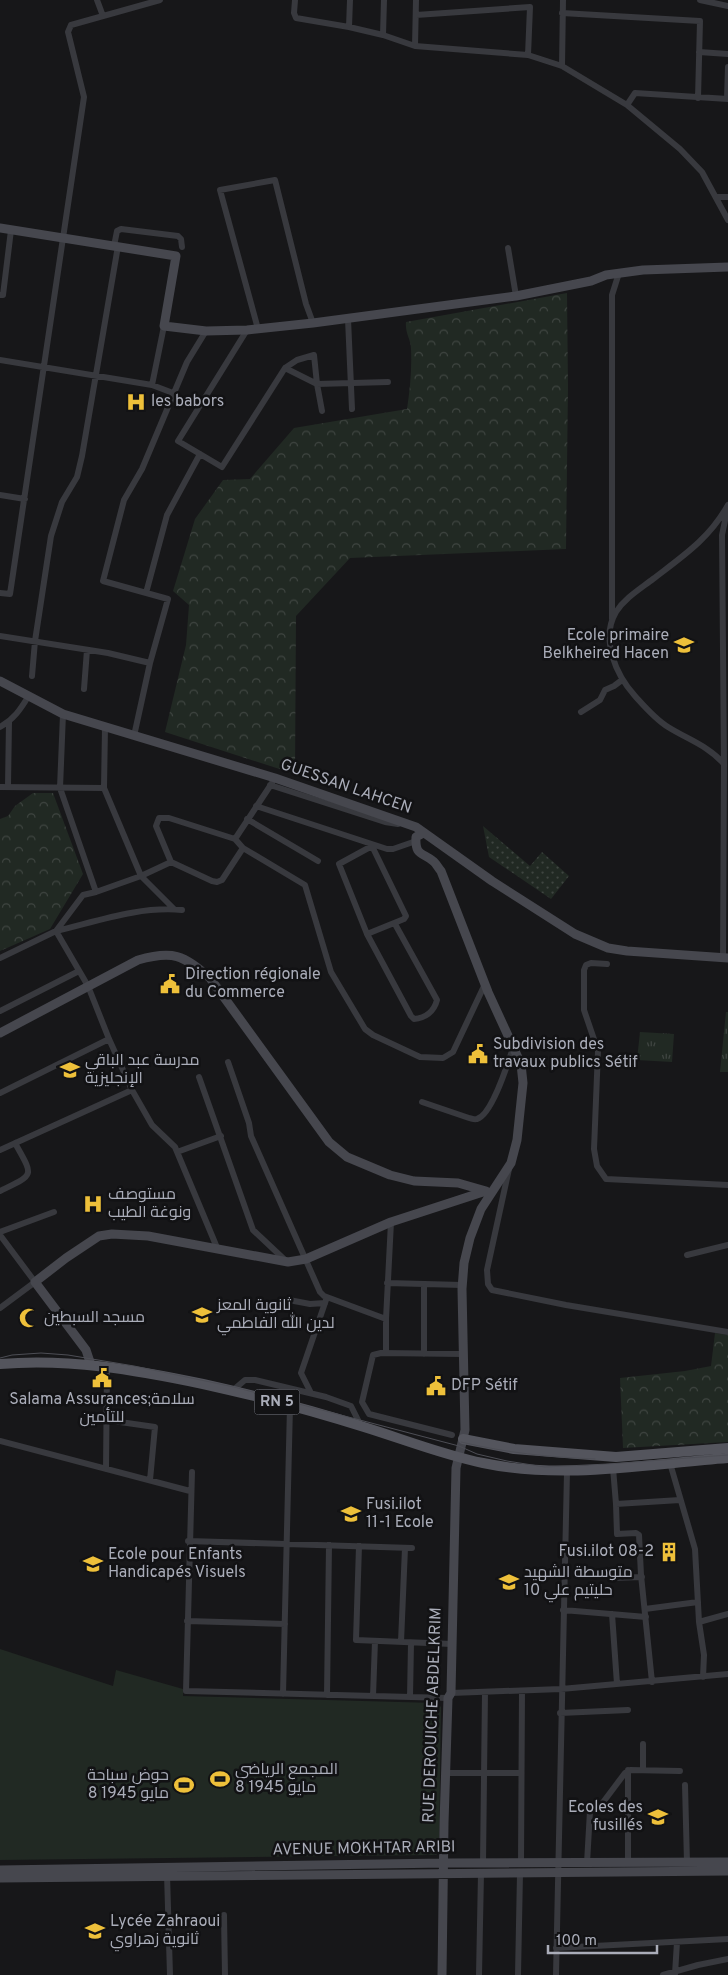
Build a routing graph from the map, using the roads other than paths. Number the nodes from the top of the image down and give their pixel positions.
1 (97, 0) edge
2 (160, 0) edge
3 (295, 0) edge
4 (350, 0) edge
5 (384, 0) edge
6 (416, 0) edge
7 (563, 0) edge
8 (700, 0) edge
9 (728, 6) edge
10 (562, 13) junction
11 (416, 15) junction
12 (103, 16) junction
13 (349, 27) junction
14 (383, 35) junction
15 (415, 46) junction
16 (700, 52) junction
17 (728, 54) edge
18 (528, 55) junction
19 (562, 66) junction
20 (728, 67) edge
21 (698, 98) junction
22 (728, 99) edge
23 (627, 105) junction
24 (716, 198) junction
25 (728, 198) edge
26 (728, 220) edge
27 (0, 228) edge
28 (11, 230) junction
29 (64, 238) junction
30 (116, 246) junction
31 (182, 246) dead end
32 (508, 248) dead end
33 (4, 265) edge
34 (728, 267) edge
35 (619, 273) junction
36 (0, 295) edge
37 (516, 296) junction
38 (348, 319) junction
39 (313, 323) junction
40 (164, 326) junction
41 (258, 329) junction
42 (247, 330) junction
43 (206, 331) junction
44 (0, 360) edge
45 (44, 368) junction
46 (285, 368) junction
47 (96, 376) junction
48 (388, 382) dead end
49 (351, 383) junction
50 (317, 384) junction
51 (152, 385) junction
52 (173, 393) junction
53 (352, 409) dead end
54 (322, 411) dead end
55 (200, 454) junction
56 (0, 495) edge
57 (25, 499) junction
58 (728, 506) edge
59 (0, 592) edge
60 (146, 593) junction
61 (612, 623) junction
62 (0, 636) edge
63 (35, 641) junction
64 (87, 650) junction
65 (150, 663) junction
66 (32, 676) dead end
67 (622, 680) junction
68 (0, 681) edge
69 (84, 689) dead end
70 (28, 697) junction
71 (581, 712) dead end
72 (62, 714) junction
73 (9, 722) junction
74 (0, 727) edge
75 (105, 727) junction
76 (134, 736) junction
77 (724, 764) junction
78 (273, 782) junction
79 (726, 783) edge
80 (0, 786) edge
81 (8, 786) junction
82 (60, 788) junction
83 (104, 788) junction
84 (256, 806) junction
85 (247, 819) junction
86 (423, 833) junction
87 (235, 839) junction
88 (416, 841) junction
89 (373, 845) junction
90 (243, 848) junction
91 (318, 861) dead end
92 (171, 862) junction
93 (141, 876) junction
94 (726, 885) edge
95 (96, 892) junction
96 (174, 909) junction
97 (182, 910) dead end
98 (395, 924) junction
99 (56, 931) junction
100 (367, 934) junction
101 (0, 958) edge
102 (726, 958) edge
103 (607, 964) dead end
104 (79, 971) junction
105 (485, 984) junction
106 (88, 986) junction
107 (0, 1011) edge
108 (0, 1033) edge
109 (109, 1039) junction
110 (513, 1048) junction
111 (228, 1062) dead end
112 (199, 1077) dead end
113 (132, 1090) junction
114 (0, 1093) edge
115 (422, 1102) dead end
116 (221, 1136) junction
117 (15, 1143) junction
118 (0, 1150) edge
119 (177, 1152) junction
120 (511, 1163) junction
121 (728, 1185) edge
122 (491, 1189) junction
123 (0, 1191) edge
124 (54, 1212) dead end
125 (391, 1222) junction
126 (0, 1233) edge
127 (728, 1245) edge
128 (218, 1250) junction
129 (687, 1255) dead end
130 (306, 1259) junction
131 (288, 1262) junction
132 (35, 1282) junction
133 (388, 1283) junction
134 (424, 1284) junction
135 (462, 1285) junction
136 (289, 1300) dead end
137 (326, 1300) junction
138 (0, 1308) edge
139 (386, 1319) junction
140 (728, 1332) edge
141 (86, 1350) junction
142 (386, 1353) junction
143 (424, 1354) junction
144 (463, 1354) junction
145 (0, 1364) edge
146 (66, 1364) junction
147 (91, 1365) junction
148 (107, 1367) junction
149 (232, 1391) junction
150 (311, 1393) junction
151 (290, 1406) junction
152 (106, 1420) junction
153 (361, 1426) junction
154 (452, 1435) dead end
155 (463, 1438) junction
156 (0, 1441) edge
157 (728, 1448) edge
158 (459, 1457) junction
159 (728, 1458) edge
160 (670, 1462) junction
161 (613, 1468) junction
162 (106, 1469) junction
163 (192, 1472) dead end
164 (567, 1472) junction
165 (150, 1480) junction
166 (190, 1491) junction
167 (680, 1500) junction
168 (616, 1504) junction
169 (188, 1541) junction
170 (287, 1543) junction
171 (329, 1545) junction
172 (359, 1546) junction
173 (642, 1577) junction
174 (613, 1578) dead end
175 (698, 1602) junction
176 (563, 1610) junction
177 (645, 1613) junction
178 (612, 1614) junction
179 (728, 1614) edge
180 (187, 1621) junction
181 (699, 1622) junction
182 (285, 1624) junction
183 (375, 1641) junction
184 (402, 1642) junction
185 (411, 1643) junction
186 (452, 1644) junction
187 (728, 1674) edge
188 (703, 1677) junction
189 (652, 1682) junction
190 (616, 1684) junction
191 (561, 1689) junction
192 (522, 1690) junction
193 (485, 1692) junction
194 (283, 1694) junction
195 (327, 1695) junction
196 (450, 1695) junction
197 (373, 1696) junction
198 (410, 1697) junction
199 (628, 1710) dead end
200 (560, 1713) junction
201 (643, 1744) dead end
202 (628, 1770) junction
203 (643, 1770) junction
204 (680, 1771) dead end
205 (446, 1773) junction
206 (484, 1773) junction
207 (521, 1773) junction
208 (685, 1785) dead end
209 (728, 1862) edge
210 (444, 1863) junction
211 (483, 1863) junction
212 (521, 1863) junction
213 (587, 1863) junction
214 (628, 1863) junction
215 (687, 1863) junction
216 (167, 1866) junction
217 (557, 1868) junction
218 (0, 1870) edge
219 (728, 1871) edge
220 (70, 1872) junction
221 (481, 1873) junction
222 (520, 1873) junction
223 (444, 1874) junction
224 (167, 1877) junction
225 (0, 1878) edge
226 (224, 1915) dead end
227 (728, 1939) edge
228 (677, 1942) junction
229 (556, 1948) junction
230 (728, 1960) edge
231 (675, 1973) edge
232 (170, 1975) edge
233 (225, 1975) edge
234 (442, 1975) edge
235 (479, 1975) edge
236 (518, 1975) edge
237 (556, 1975) edge
238 (664, 1975) edge

1 - 12 street
2 - 12 street
3 - 13 street
4 - 13 street
5 - 14 street
6 - 11 street
7 - 10 street
8 - 9 street
10 - 16 street
10 - 19 street
11 - 15 street
11 - 18 street
12 - 29 street
13 - 14 street
14 - 15 street
15 - 18 street
16 - 17 street
16 - 21 street
18 - 19 street
19 - 23 street
20 - 22 street
21 - 22 street
21 - 23 street
23 - 24 street
24 - 25 street
24 - 26 street
27 - 28 main road
28 - 29 main road
28 - 33 street
29 - 30 main road
29 - 45 street
30 - 31 street
30 - 40 main road
30 - 47 street
32 - 37 street
33 - 36 street
34 - 35 main road
35 - 37 main road
35 - 61 street
37 - 38 main road
38 - 39 main road
38 - 49 street
39 - 41 main road
39 - 41 street
40 - 43 main road
40 - 51 street
41 - 42 main road
42 - 43 main road
42 - 55 street
43 - 52 street
44 - 45 street
45 - 47 street
45 - 57 street
46 - 50 street
46 - 50 street
46 - 55 street
47 - 51 street
47 - 63 street
48 - 49 street
49 - 50 street
49 - 53 street
50 - 54 street
51 - 52 street
52 - 60 street
55 - 60 street
56 - 57 street
57 - 59 street
58 - 61 street
58 - 77 street
60 - 65 street
61 - 67 street
62 - 63 street
63 - 64 street
63 - 66 street
64 - 65 street
64 - 69 street
65 - 76 street
67 - 71 street
67 - 77 street
68 - 70 main road, GUESSAN LAHCEN
70 - 72 main road, GUESSAN LAHCEN
70 - 73 street
72 - 75 main road, GUESSAN LAHCEN
72 - 82 street
73 - 74 street
73 - 81 street
75 - 76 main road, GUESSAN LAHCEN
75 - 83 street
76 - 78 main road, GUESSAN LAHCEN
77 - 79 street
78 - 84 street
78 - 86 main road, GUESSAN LAHCEN
79 - 94 street
80 - 81 street
81 - 82 street
82 - 83 street
82 - 95 street
83 - 93 street
84 - 85 street
84 - 89 street
85 - 87 street
85 - 91 street
86 - 88 main road
86 - 102 main road, GUESSAN LAHCEN
87 - 90 street
87 - 92 street
88 - 89 street
88 - 105 main road, RUE DEROUICHE ABDELKRIM
89 - 98 street
89 - 100 street
90 - 92 street
90 - 105 street
92 - 93 street
93 - 95 street
93 - 96 street
94 - 102 street
95 - 99 street
96 - 97 street
96 - 99 street
98 - 100 street
98 - 100 street
99 - 101 street
99 - 104 street
103 - 121 street
104 - 106 street
104 - 107 street
105 - 110 main road, RUE DEROUICHE ABDELKRIM
106 - 108 main road
106 - 109 street
106 - 122 main road
109 - 113 street
109 - 114 street
110 - 115 street
110 - 120 main road, RUE DEROUICHE ABDELKRIM
111 - 130 street
112 - 116 street
113 - 117 street
113 - 119 street
116 - 119 street
116 - 131 street
117 - 118 street
117 - 123 street
119 - 128 street
120 - 122 main road, RUE DEROUICHE ABDELKRIM
120 - 140 street
122 - 125 main road
122 - 135 main road, RUE DEROUICHE ABDELKRIM
124 - 126 street
125 - 130 main road
125 - 133 street
126 - 132 street
127 - 129 street
128 - 131 main road
128 - 132 main road
130 - 131 main road
130 - 137 street
132 - 138 street
132 - 141 main road
133 - 134 street
133 - 139 street
134 - 135 street
134 - 143 street
135 - 144 main road, RUE DEROUICHE ABDELKRIM
136 - 137 street
137 - 139 street
137 - 150 street
139 - 142 street
141 - 146 main road
141 - 147 main road
142 - 143 street
142 - 154 street
143 - 144 street
144 - 155 main road, RUE DEROUICHE ABDELKRIM
145 - 146 main road, RN 5
146 - 147 main road, RN 5
147 - 148 main road, RN 5
148 - 149 main road, RN 5
148 - 152 street
149 - 150 street
149 - 151 main road, RN 5
150 - 153 street
151 - 153 main road, RN 5
151 - 170 street
152 - 162 street
152 - 165 street
153 - 158 main road, RN 5
155 - 157 main road
155 - 158 main road, RUE DEROUICHE ABDELKRIM
156 - 162 street
158 - 164 main road, RN 5
158 - 186 main road, RUE DEROUICHE ABDELKRIM
159 - 160 main road, RN 5
160 - 161 main road, RN 5
160 - 167 street
161 - 164 main road, RN 5
161 - 168 street
162 - 165 street
163 - 166 street
164 - 176 street
165 - 166 street
166 - 169 street
167 - 168 street
167 - 175 street
168 - 173 street
169 - 170 street
169 - 180 street
170 - 171 street
170 - 182 street
171 - 172 street
171 - 195 street
172 - 183 street
172 - 184 street
173 - 174 street
173 - 177 street
175 - 177 street
175 - 181 street
176 - 178 street
176 - 191 street
177 - 178 street
177 - 189 street
178 - 190 street
179 - 181 street
180 - 182 street
180 - 194 street
181 - 188 street
182 - 194 street
183 - 184 street
183 - 197 street
184 - 185 street
185 - 186 street
185 - 198 street
186 - 196 main road, RUE DEROUICHE ABDELKRIM
187 - 188 street
188 - 189 street
189 - 190 street
190 - 191 street
191 - 192 street
191 - 200 street
192 - 193 street
192 - 207 street
193 - 196 street
193 - 206 street
194 - 195 street
195 - 197 street
196 - 198 street
196 - 205 main road, RUE DEROUICHE ABDELKRIM
197 - 198 street
199 - 200 street
200 - 217 street
201 - 203 street
202 - 203 street
202 - 213 street
202 - 214 street
203 - 204 street
205 - 206 street
205 - 210 main road, RUE DEROUICHE ABDELKRIM
206 - 207 street
206 - 211 street
207 - 212 street
208 - 215 street
209 - 215 main road, AVENUE MOKHTAR ARIBI
210 - 211 main road, AVENUE MOKHTAR ARIBI
210 - 216 main road, AVENUE MOKHTAR ARIBI
210 - 223 main road, RUE DEROUICHE ABDELKRIM
211 - 212 main road, AVENUE MOKHTAR ARIBI
212 - 217 main road, AVENUE MOKHTAR ARIBI
213 - 214 main road, AVENUE MOKHTAR ARIBI
213 - 217 main road, AVENUE MOKHTAR ARIBI
214 - 215 main road, AVENUE MOKHTAR ARIBI
216 - 220 main road, AVENUE MOKHTAR ARIBI
216 - 224 street
217 - 219 main road, AVENUE MOKHTAR ARIBI
217 - 222 main road, AVENUE MOKHTAR ARIBI
217 - 229 street
218 - 220 main road, AVENUE MOKHTAR ARIBI
220 - 224 main road, AVENUE MOKHTAR ARIBI
220 - 225 main road, AVENUE MOKHTAR ARIBI
221 - 222 main road, AVENUE MOKHTAR ARIBI
221 - 223 main road, AVENUE MOKHTAR ARIBI
221 - 235 street
222 - 236 street
223 - 224 main road, AVENUE MOKHTAR ARIBI
223 - 234 main road, RUE DEROUICHE ABDELKRIM
224 - 232 street
226 - 233 street
227 - 228 street
228 - 229 street
228 - 231 street
229 - 237 street
230 - 231 street
231 - 238 street

